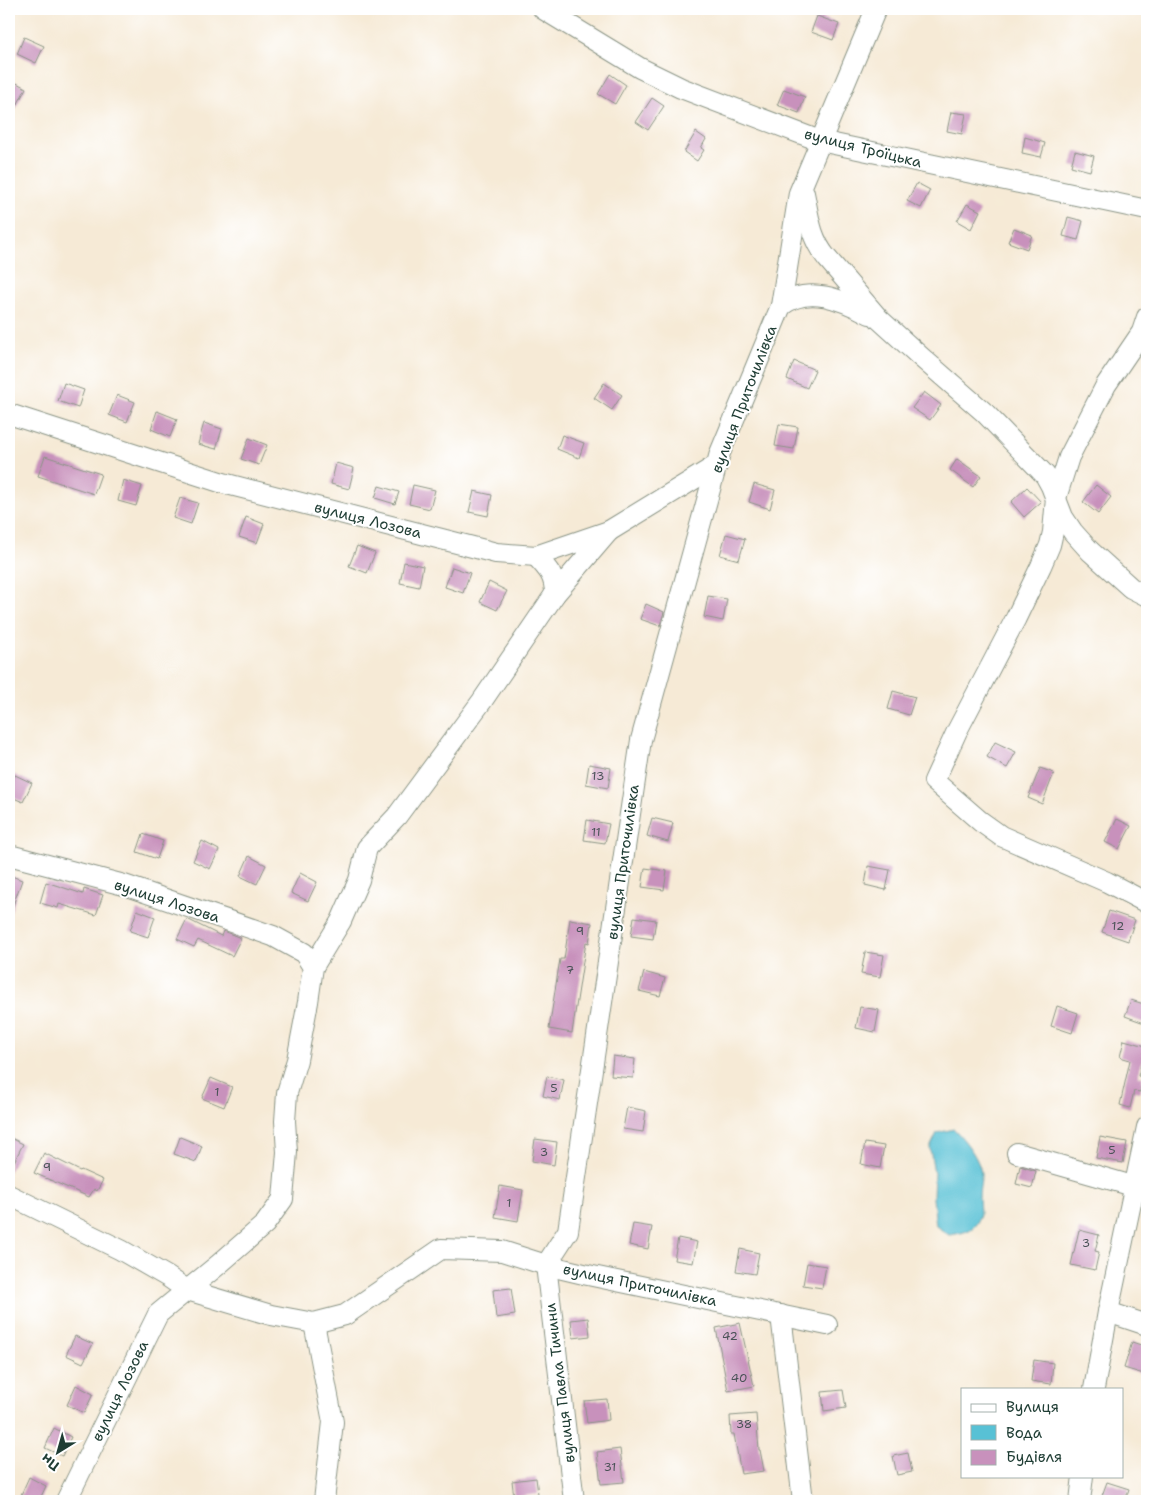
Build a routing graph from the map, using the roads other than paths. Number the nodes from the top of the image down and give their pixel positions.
1 (543, 9) edge
2 (876, 9) edge
3 (820, 141) junction
4 (802, 186) junction
5 (1147, 210) edge
6 (781, 306) junction
7 (1147, 317) edge
8 (880, 319) junction
9 (9, 414) edge
10 (717, 465) junction
11 (1056, 498) junction
12 (609, 531) junction
13 (536, 556) junction
14 (1139, 592) edge
15 (555, 594) junction
16 (1147, 606) edge
17 (9, 855) edge
18 (1147, 903) edge
19 (313, 967) junction
20 (1147, 1127) edge
21 (1017, 1153) dead end
22 (1141, 1188) edge
23 (9, 1195) edge
24 (546, 1265) junction
25 (187, 1290) junction
26 (1108, 1312) junction
27 (781, 1316) junction
28 (314, 1323) junction
29 (828, 1325) dead end
30 (1147, 1325) edge
31 (1094, 1388) edge
32 (1083, 1478) edge
33 (66, 1501) edge
34 (324, 1501) edge
35 (574, 1501) edge
36 (803, 1501) edge
37 (1080, 1501) edge

1 - 3 street, вулиця Троїцька
2 - 3 street, вулиця Приточилівка
3 - 4 street, вулиця Приточилівка
3 - 5 street, вулиця Троїцька
4 - 6 street, вулиця Приточилівка
4 - 8 street
6 - 8 street
6 - 10 street, вулиця Приточилівка
7 - 11 street
8 - 11 street
9 - 13 street, вулиця Лозова
10 - 12 street, вулиця Лозова
10 - 24 street, вулиця Приточилівка
11 - 14 street
11 - 18 street
12 - 13 street, вулиця Лозова
12 - 15 street
13 - 15 street
14 - 16 street
15 - 19 street
17 - 19 street, вулиця Лозова
19 - 25 street, вулиця Лозова
20 - 22 street
21 - 22 street
22 - 26 street
23 - 25 street
24 - 27 street, вулиця Приточилівка
24 - 28 street
24 - 35 street, вулиця Павла Тичини
25 - 28 street
25 - 33 street, вулиця Лозова
26 - 30 street
26 - 31 street
27 - 29 street, вулиця Приточилівка
27 - 36 street
28 - 34 street
32 - 37 street

